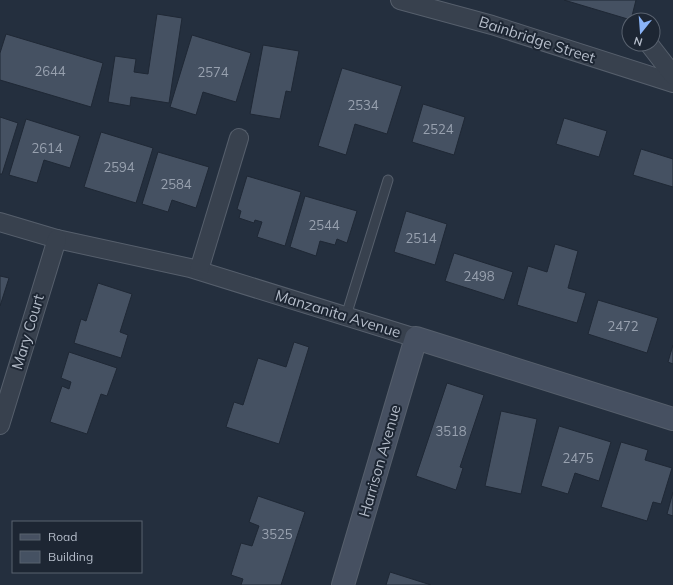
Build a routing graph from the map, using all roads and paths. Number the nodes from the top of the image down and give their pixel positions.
1 (400, 0) edge
2 (655, 52) edge
3 (673, 75) edge
4 (673, 84) edge
5 (238, 138) dead end
6 (388, 180) dead end
7 (0, 222) edge
8 (57, 239) junction
9 (198, 270) junction
10 (346, 316) junction
11 (416, 338) junction
12 (673, 419) edge
13 (0, 425) edge
14 (343, 585) edge

1 - 4 street, Bainbridge Street
2 - 3 street
5 - 9 street
6 - 10 lane
7 - 8 street, Manzanita Avenue
8 - 9 street, Manzanita Avenue
8 - 13 street, Mary Court
9 - 10 street, Manzanita Avenue
10 - 11 street, Manzanita Avenue
11 - 12 street, Manzanita Avenue
11 - 14 street, Harrison Avenue

